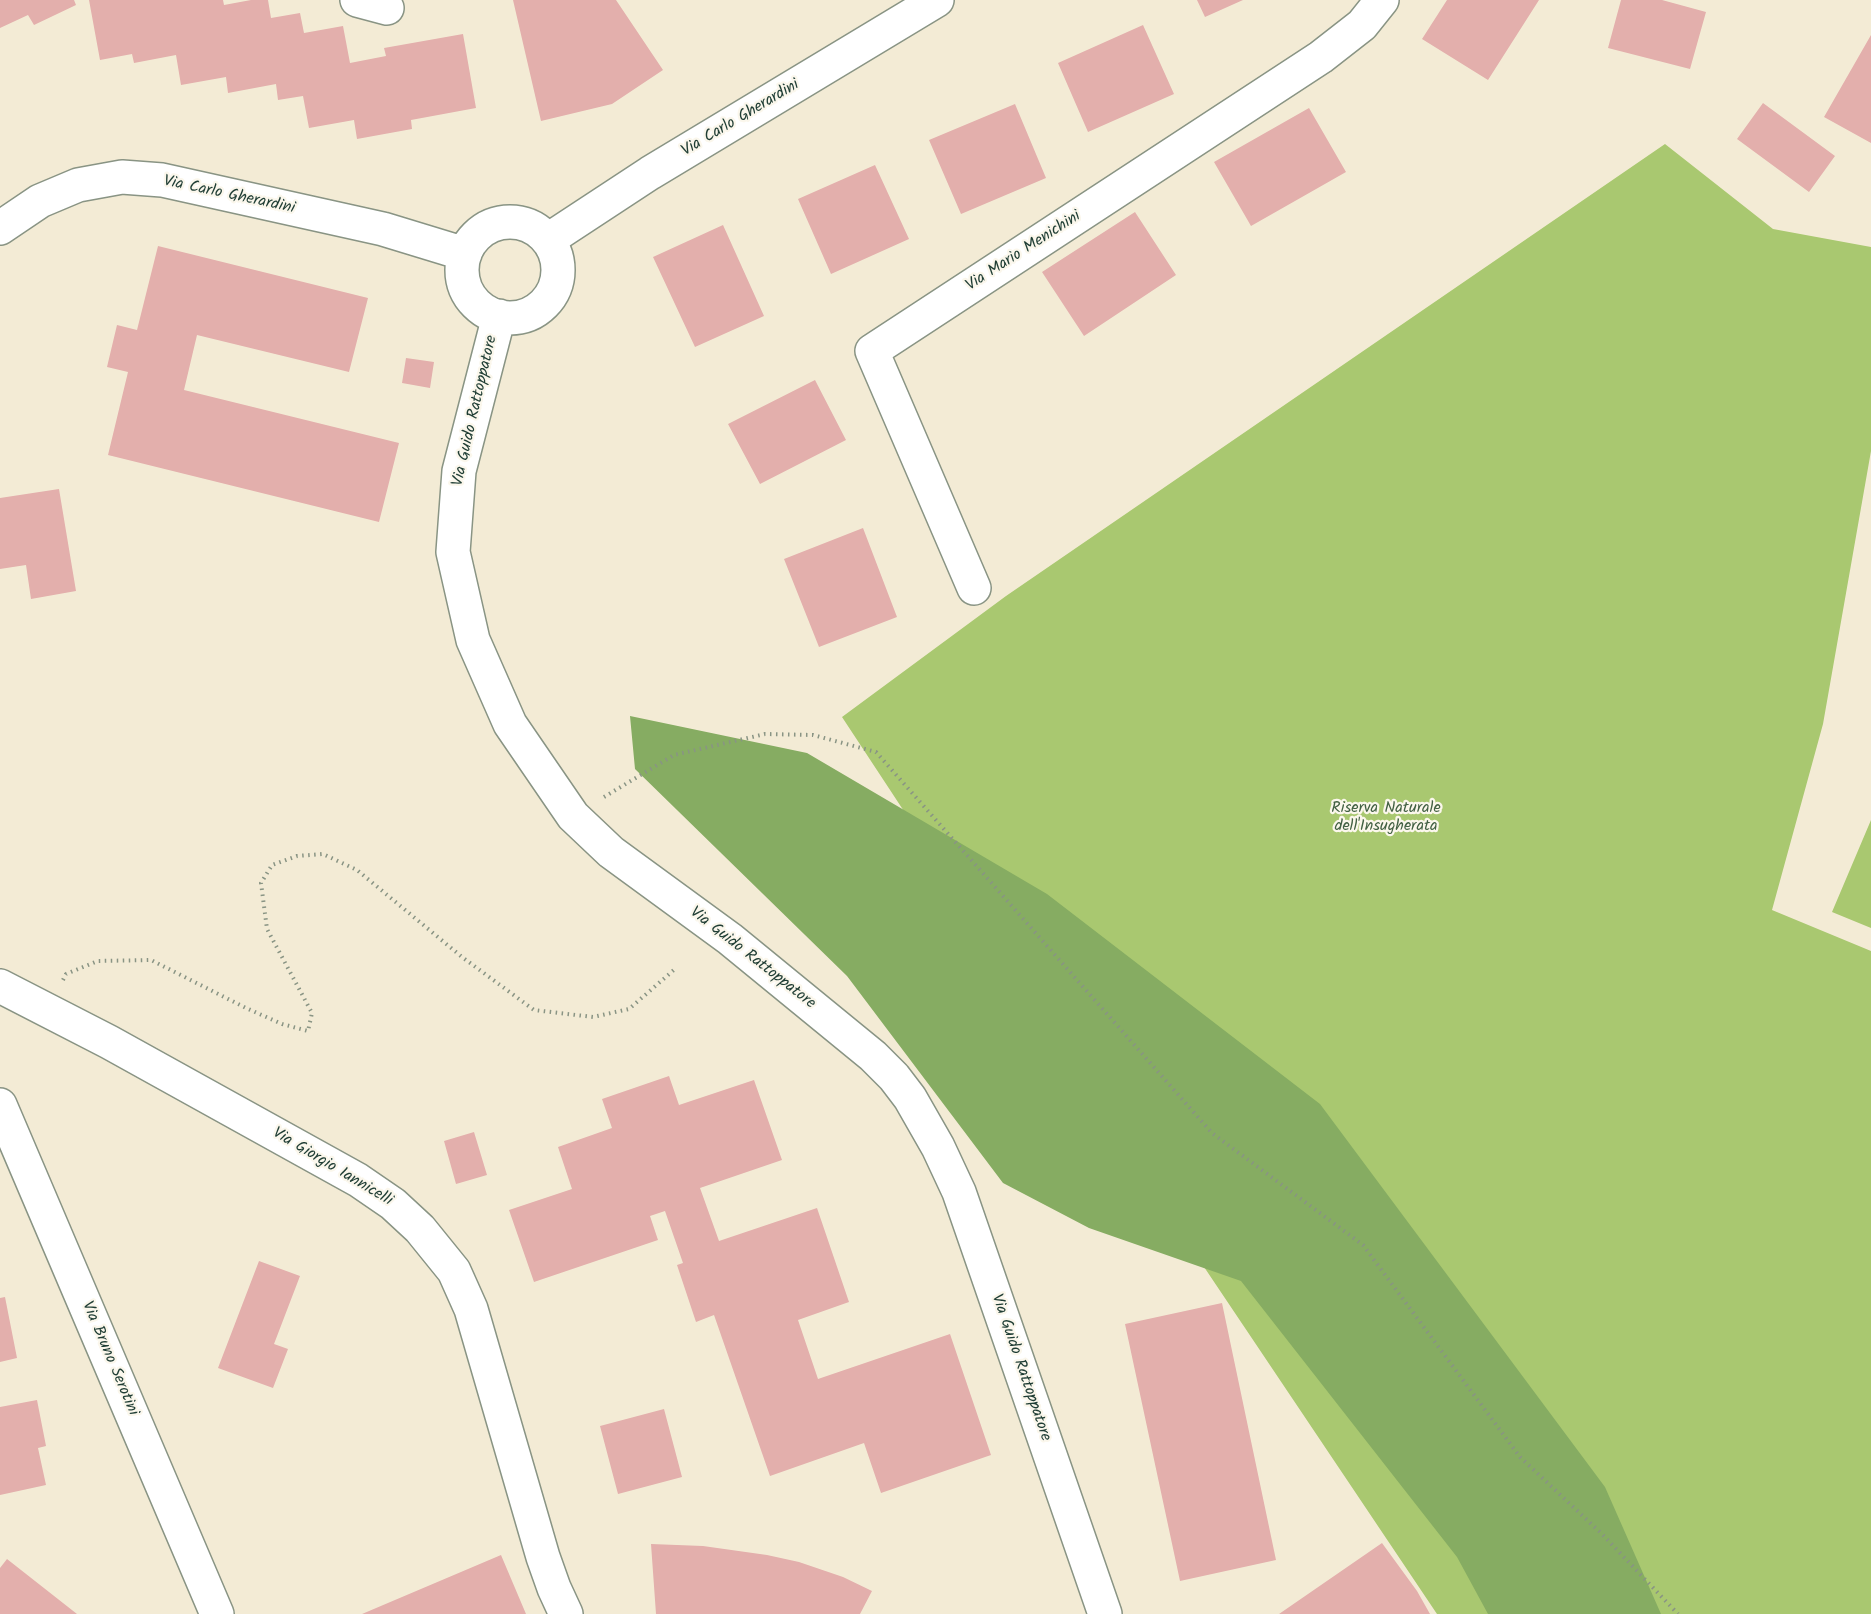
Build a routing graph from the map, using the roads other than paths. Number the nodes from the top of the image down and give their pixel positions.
1 (937, 0) edge
2 (1382, 0) edge
3 (0, 228) edge
4 (548, 240) junction
5 (465, 254) junction
6 (499, 316) junction
7 (974, 588) dead end
8 (0, 986) edge
9 (0, 1105) edge
10 (217, 1614) edge
11 (566, 1614) edge
12 (1105, 1614) edge

1 - 4 street, Via Carlo Gherardini
2 - 7 street, Via Mario Menichini
3 - 5 street, Via Carlo Gherardini
4 - 5 street
4 - 6 street
5 - 6 street
6 - 12 street, Via Guido Rattoppatore
8 - 11 street, Via Giorgio Iannicelli
9 - 10 street, Via Bruno Serotini

